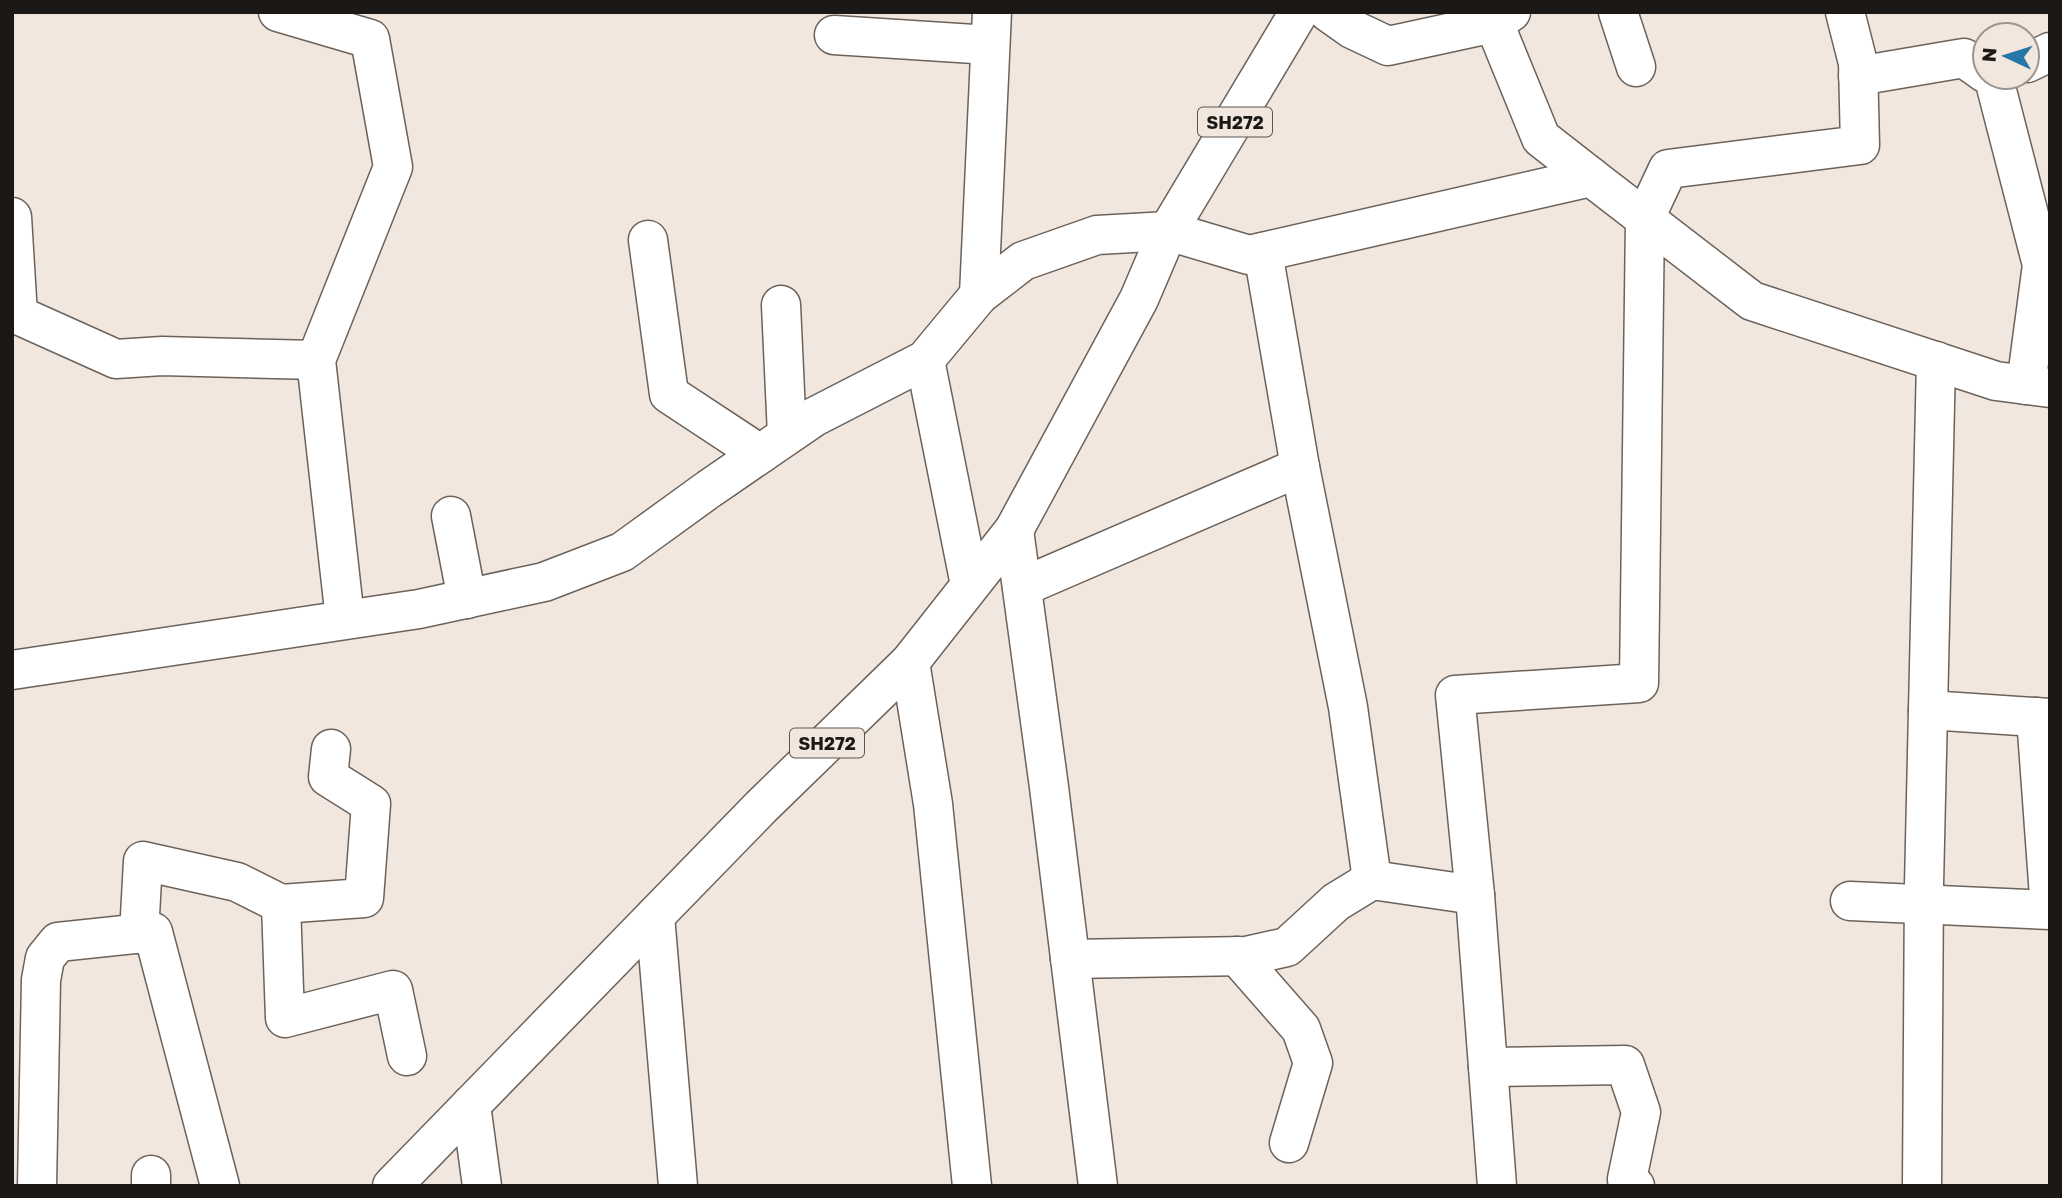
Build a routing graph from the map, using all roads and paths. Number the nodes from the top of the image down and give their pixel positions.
1 (278, 12) edge
2 (1299, 12) edge
3 (1328, 12) edge
4 (1618, 12) edge
5 (1845, 12) edge
6 (1502, 18) edge
7 (991, 29) edge
8 (834, 35) dead end
9 (1971, 61) edge
10 (1636, 67) dead end
11 (1858, 76) junction
12 (2003, 91) edge
13 (1591, 177) junction
14 (12, 217) edge
15 (1645, 218) junction
16 (1168, 231) junction
17 (648, 240) dead end
18 (1263, 252) junction
19 (979, 295) junction
20 (781, 305) dead end
21 (316, 360) junction
22 (925, 360) junction
23 (1936, 361) junction
24 (2038, 387) edge
25 (774, 445) junction
26 (1300, 467) junction
27 (451, 516) dead end
28 (1014, 530) junction
29 (970, 585) junction
30 (1022, 587) junction
31 (467, 599) junction
32 (345, 619) junction
33 (910, 662) junction
34 (12, 670) edge
35 (1928, 710) junction
36 (2043, 718) edge
37 (331, 749) dead end
38 (1372, 880) junction
39 (1475, 895) junction
40 (1850, 901) dead end
41 (281, 904) junction
42 (1924, 904) junction
43 (655, 916) junction
44 (139, 934) junction
45 (1237, 956) junction
46 (1070, 959) junction
47 (407, 1056) dead end
48 (1488, 1067) junction
49 (471, 1105) junction
50 (1289, 1143) dead end
51 (37, 1186) edge
52 (220, 1186) edge
53 (391, 1186) edge
54 (482, 1186) edge
55 (678, 1186) edge
56 (972, 1186) edge
57 (1098, 1186) edge
58 (1497, 1186) edge
59 (1635, 1186) edge
60 (1922, 1186) edge

1 - 21 street
2 - 16 street, SH272
3 - 6 street
4 - 10 street
5 - 11 street
6 - 13 street
7 - 8 street
7 - 19 street
9 - 11 street
11 - 15 street
12 - 24 street
13 - 15 street
13 - 18 street
14 - 21 street
15 - 23 street
15 - 39 street
16 - 18 street
16 - 19 street
16 - 28 street, SH272
17 - 25 street
18 - 26 street
19 - 22 street
20 - 25 street
21 - 32 street
22 - 25 street
22 - 29 street
23 - 24 street
23 - 35 street
25 - 31 street
26 - 30 street
26 - 38 street
27 - 31 street
28 - 29 street, SH272
28 - 30 street
29 - 33 street, SH272
30 - 46 street
31 - 32 street
32 - 34 street
33 - 43 street, SH272
33 - 56 street
35 - 36 street
35 - 42 street
36 - 42 street
37 - 41 street
38 - 39 street
38 - 45 street
39 - 48 street
40 - 42 street
41 - 44 street
41 - 47 street
42 - 60 street
43 - 49 street, SH272
43 - 55 street
44 - 51 street
44 - 52 street
45 - 46 street
45 - 50 street
46 - 57 street
48 - 58 street
48 - 59 street
49 - 53 street, SH272
49 - 54 street

